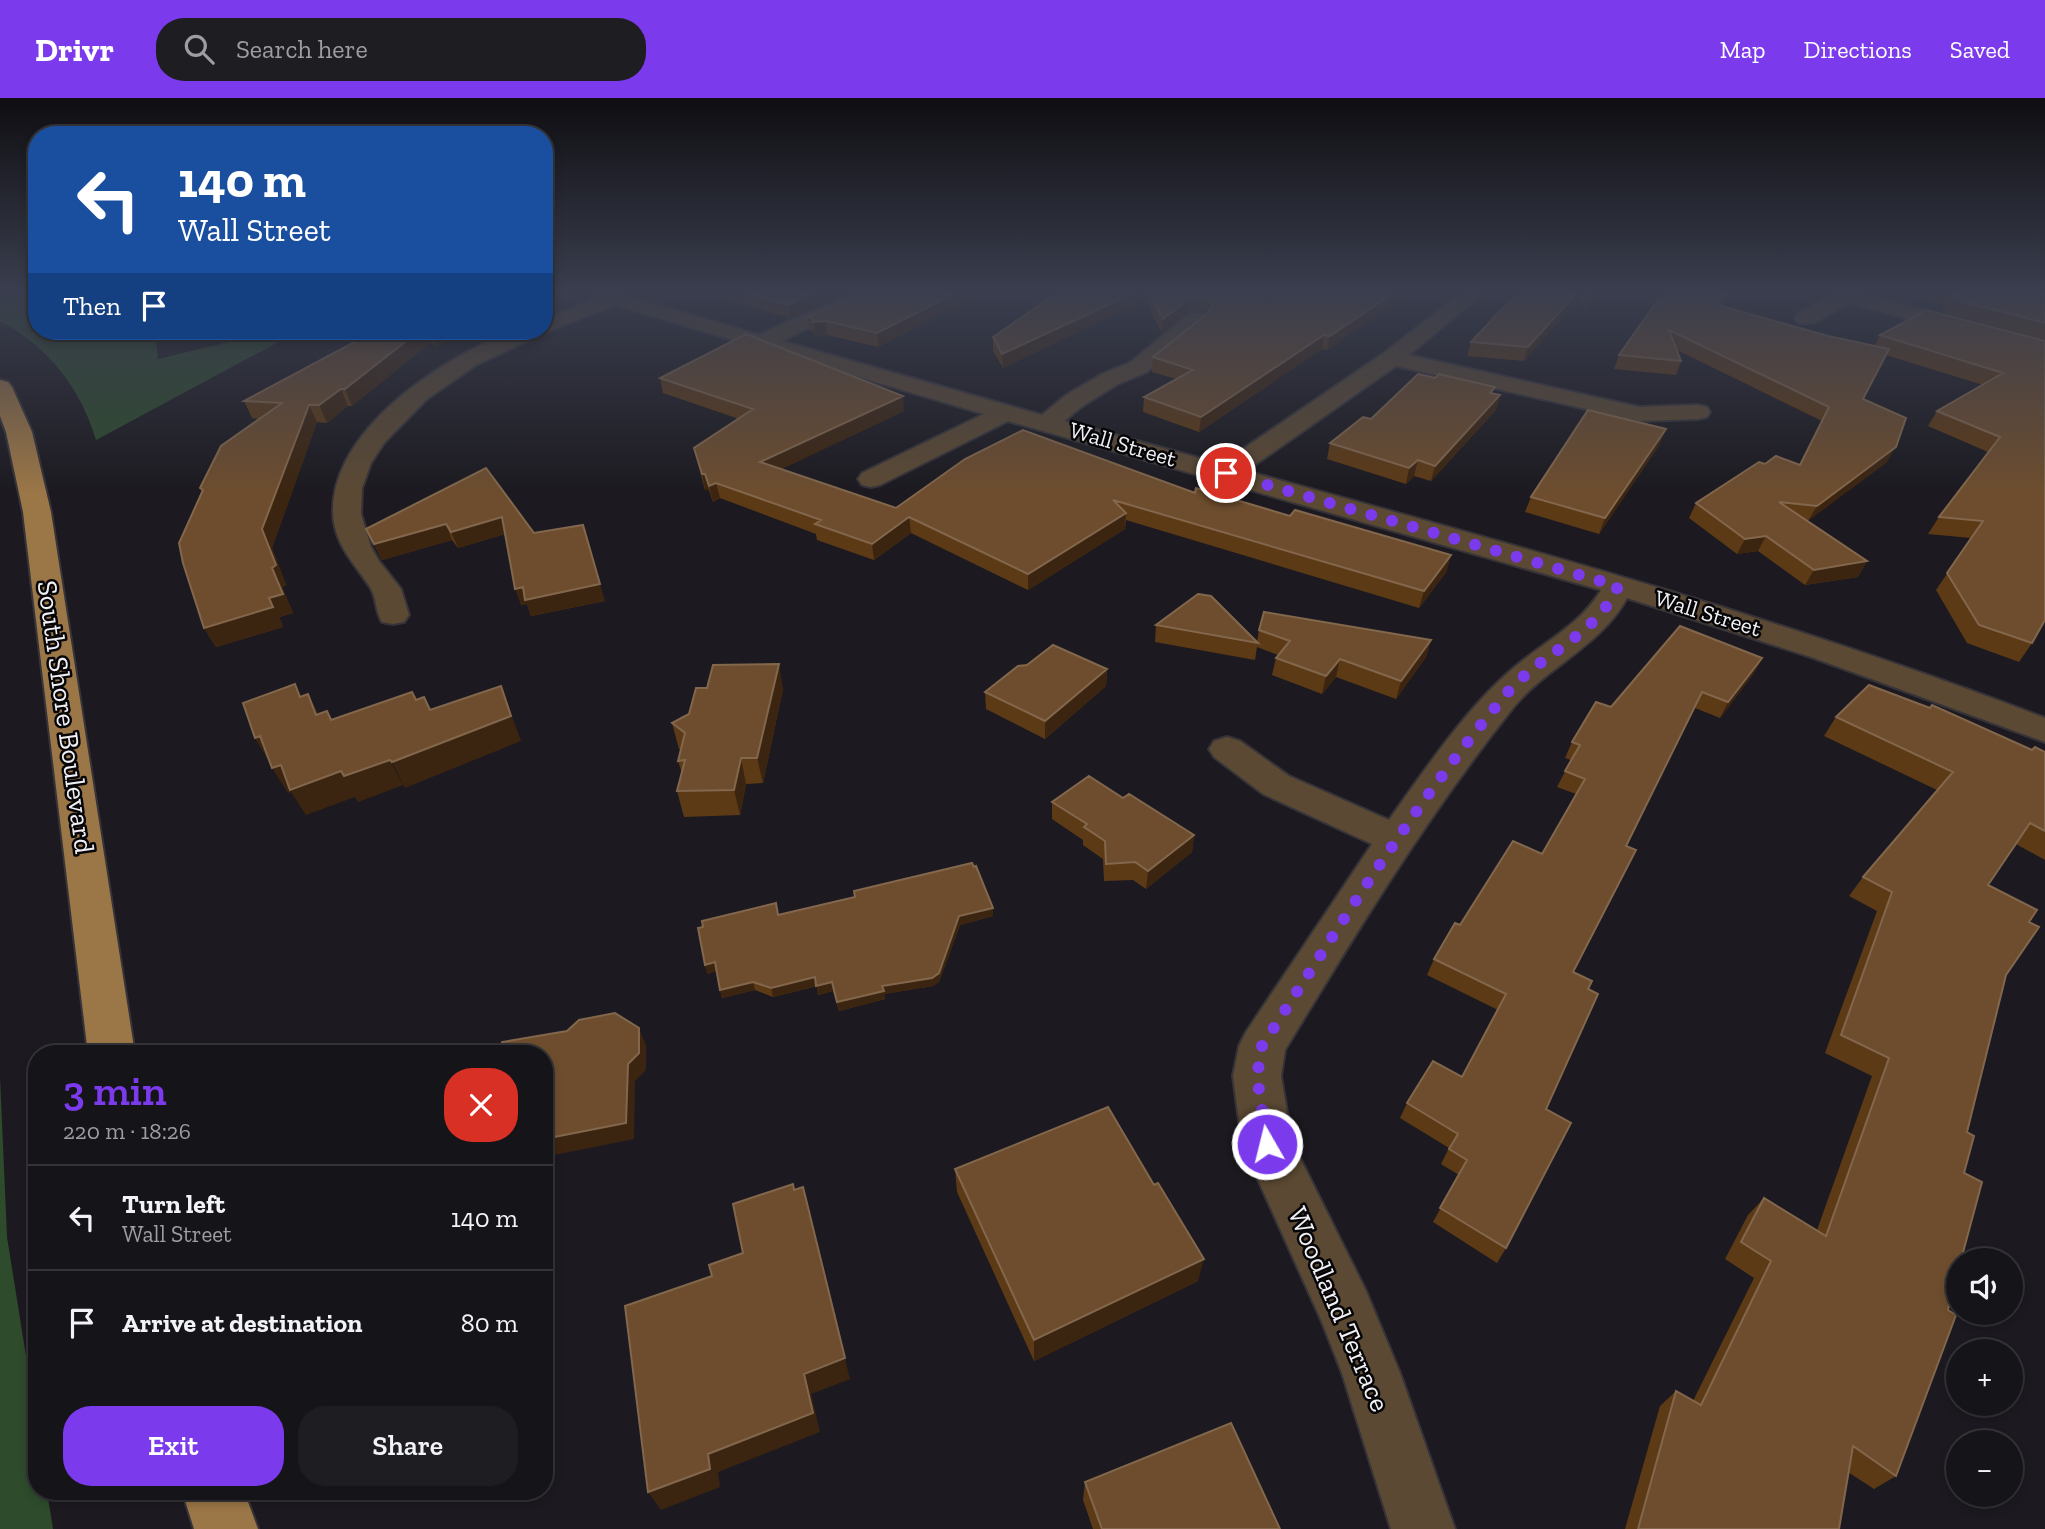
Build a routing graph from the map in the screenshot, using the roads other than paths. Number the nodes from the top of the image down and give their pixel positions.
1 (470, 360) edge
2 (823, 360) edge
3 (1148, 360) edge
4 (1389, 360) edge
5 (1400, 360) edge
6 (0, 387) edge
7 (1005, 412) junction
8 (1698, 412) dead end
9 (1047, 423) junction
10 (1226, 473) junction
11 (872, 479) dead end
12 (1618, 586) junction
13 (393, 615) dead end
14 (2045, 731) edge
15 (1227, 749) dead end
16 (1395, 839) junction
17 (111, 1045) edge
18 (216, 1500) edge
19 (226, 1529) edge
20 (1423, 1529) edge

1 - 13 street
2 - 7 street, Wall Street
3 - 9 street
4 - 10 street
5 - 8 street
6 - 17 main road, South Shore Boulevard
7 - 9 street, Wall Street
7 - 11 street
9 - 10 street, Wall Street
10 - 12 street, Wall Street
12 - 14 street, Wall Street
12 - 16 street, Woodland Terrace
15 - 16 street
16 - 20 street, Woodland Terrace
18 - 19 main road

